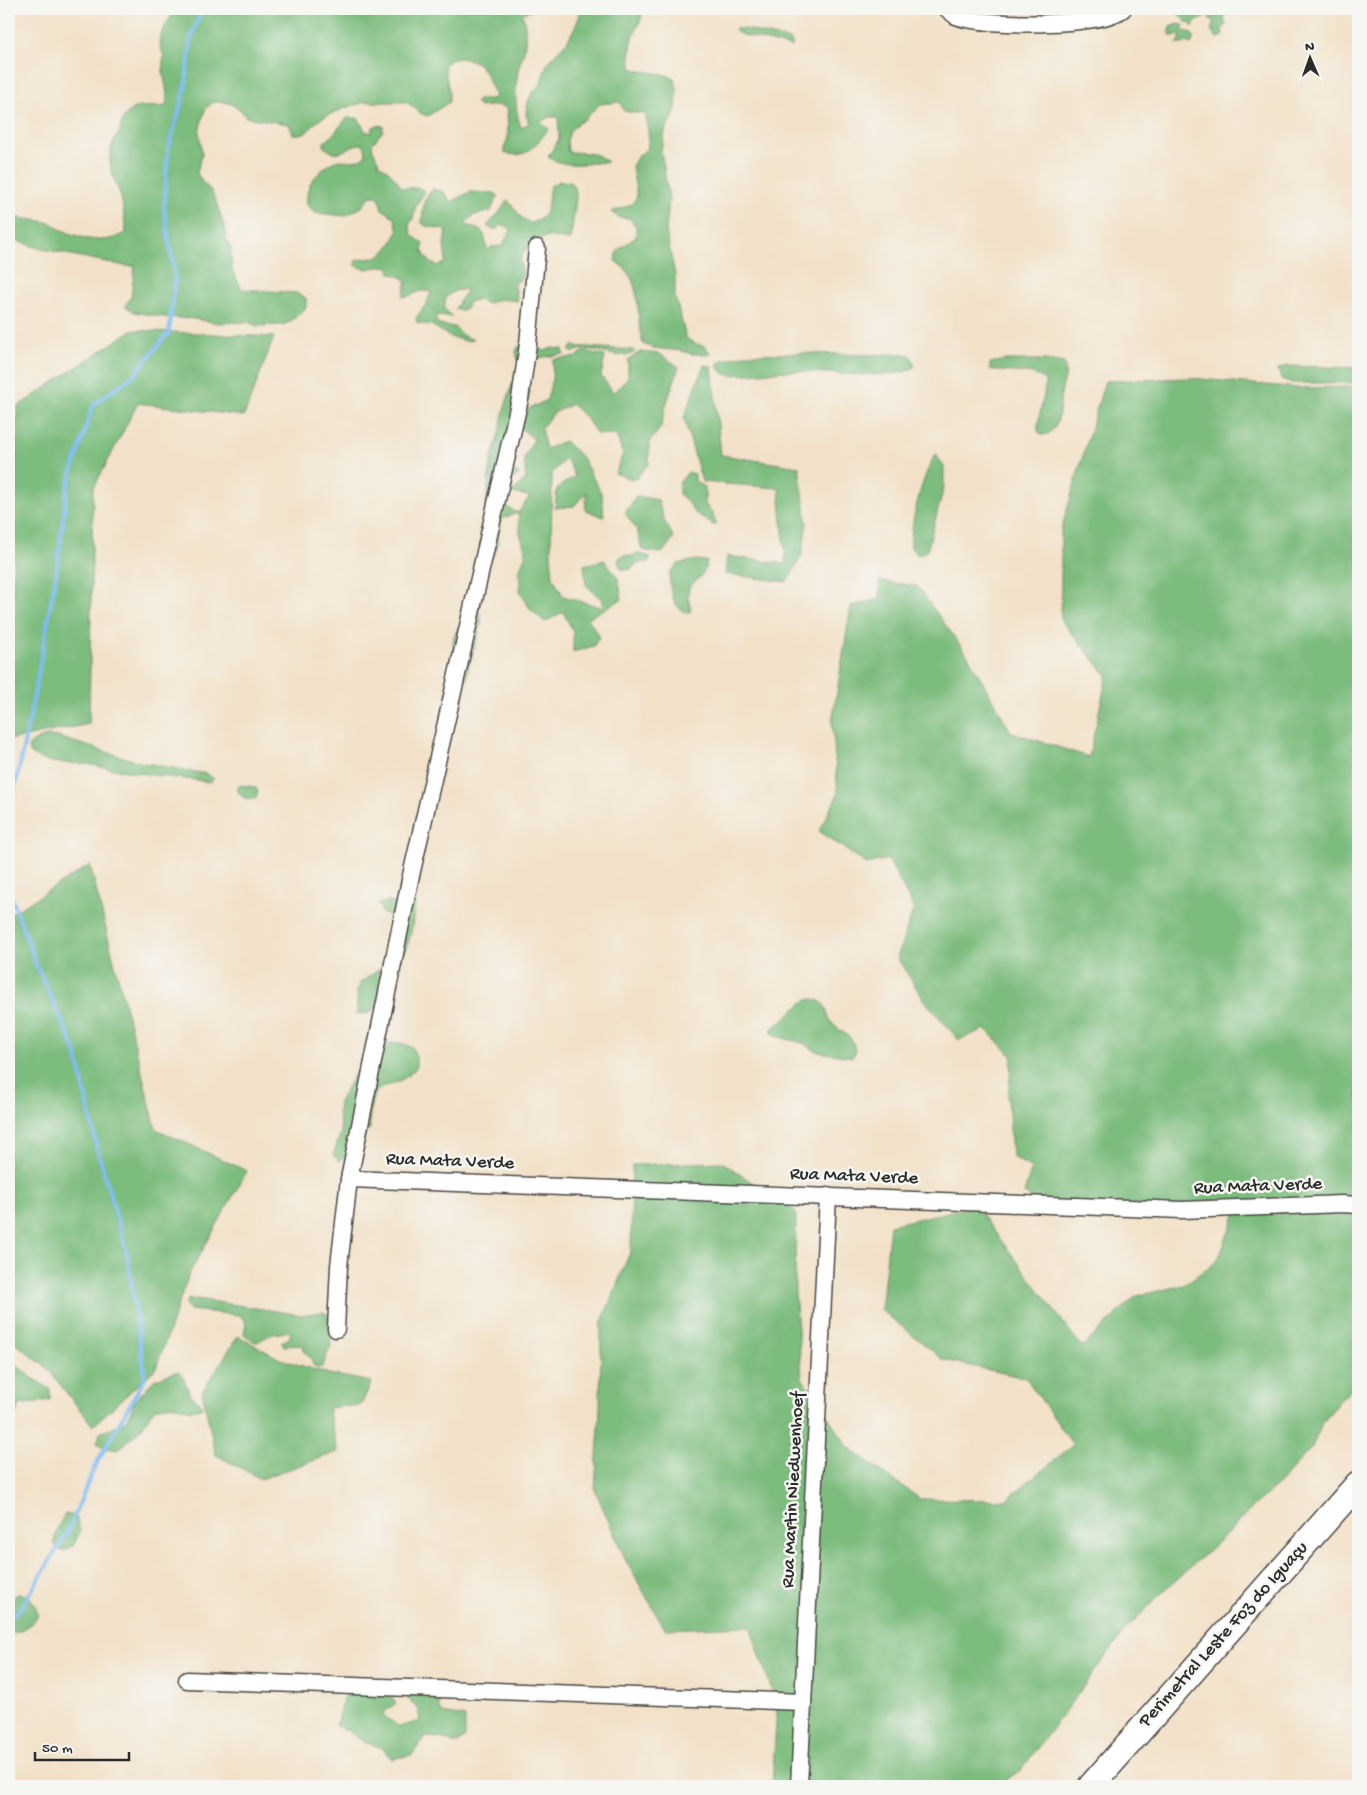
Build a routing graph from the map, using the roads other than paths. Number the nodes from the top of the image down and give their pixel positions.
1 (947, 9) edge
2 (1123, 9) edge
3 (538, 248) dead end
4 (349, 1179) junction
5 (828, 1196) junction
6 (1358, 1205) edge
7 (336, 1329) dead end
8 (1358, 1484) edge
9 (186, 1680) dead end
10 (803, 1702) junction
11 (799, 1786) edge
12 (1091, 1786) edge

1 - 2 street
3 - 4 street
4 - 5 street, Rua Mata Verde
4 - 7 street
5 - 6 street, Rua Mata Verde
5 - 10 street, Rua Martin Niedwenhoef
8 - 12 highway, Perimetral Leste Foz do Iguaçu
9 - 10 street
10 - 11 street, Rua Martin Niedwenhoef

